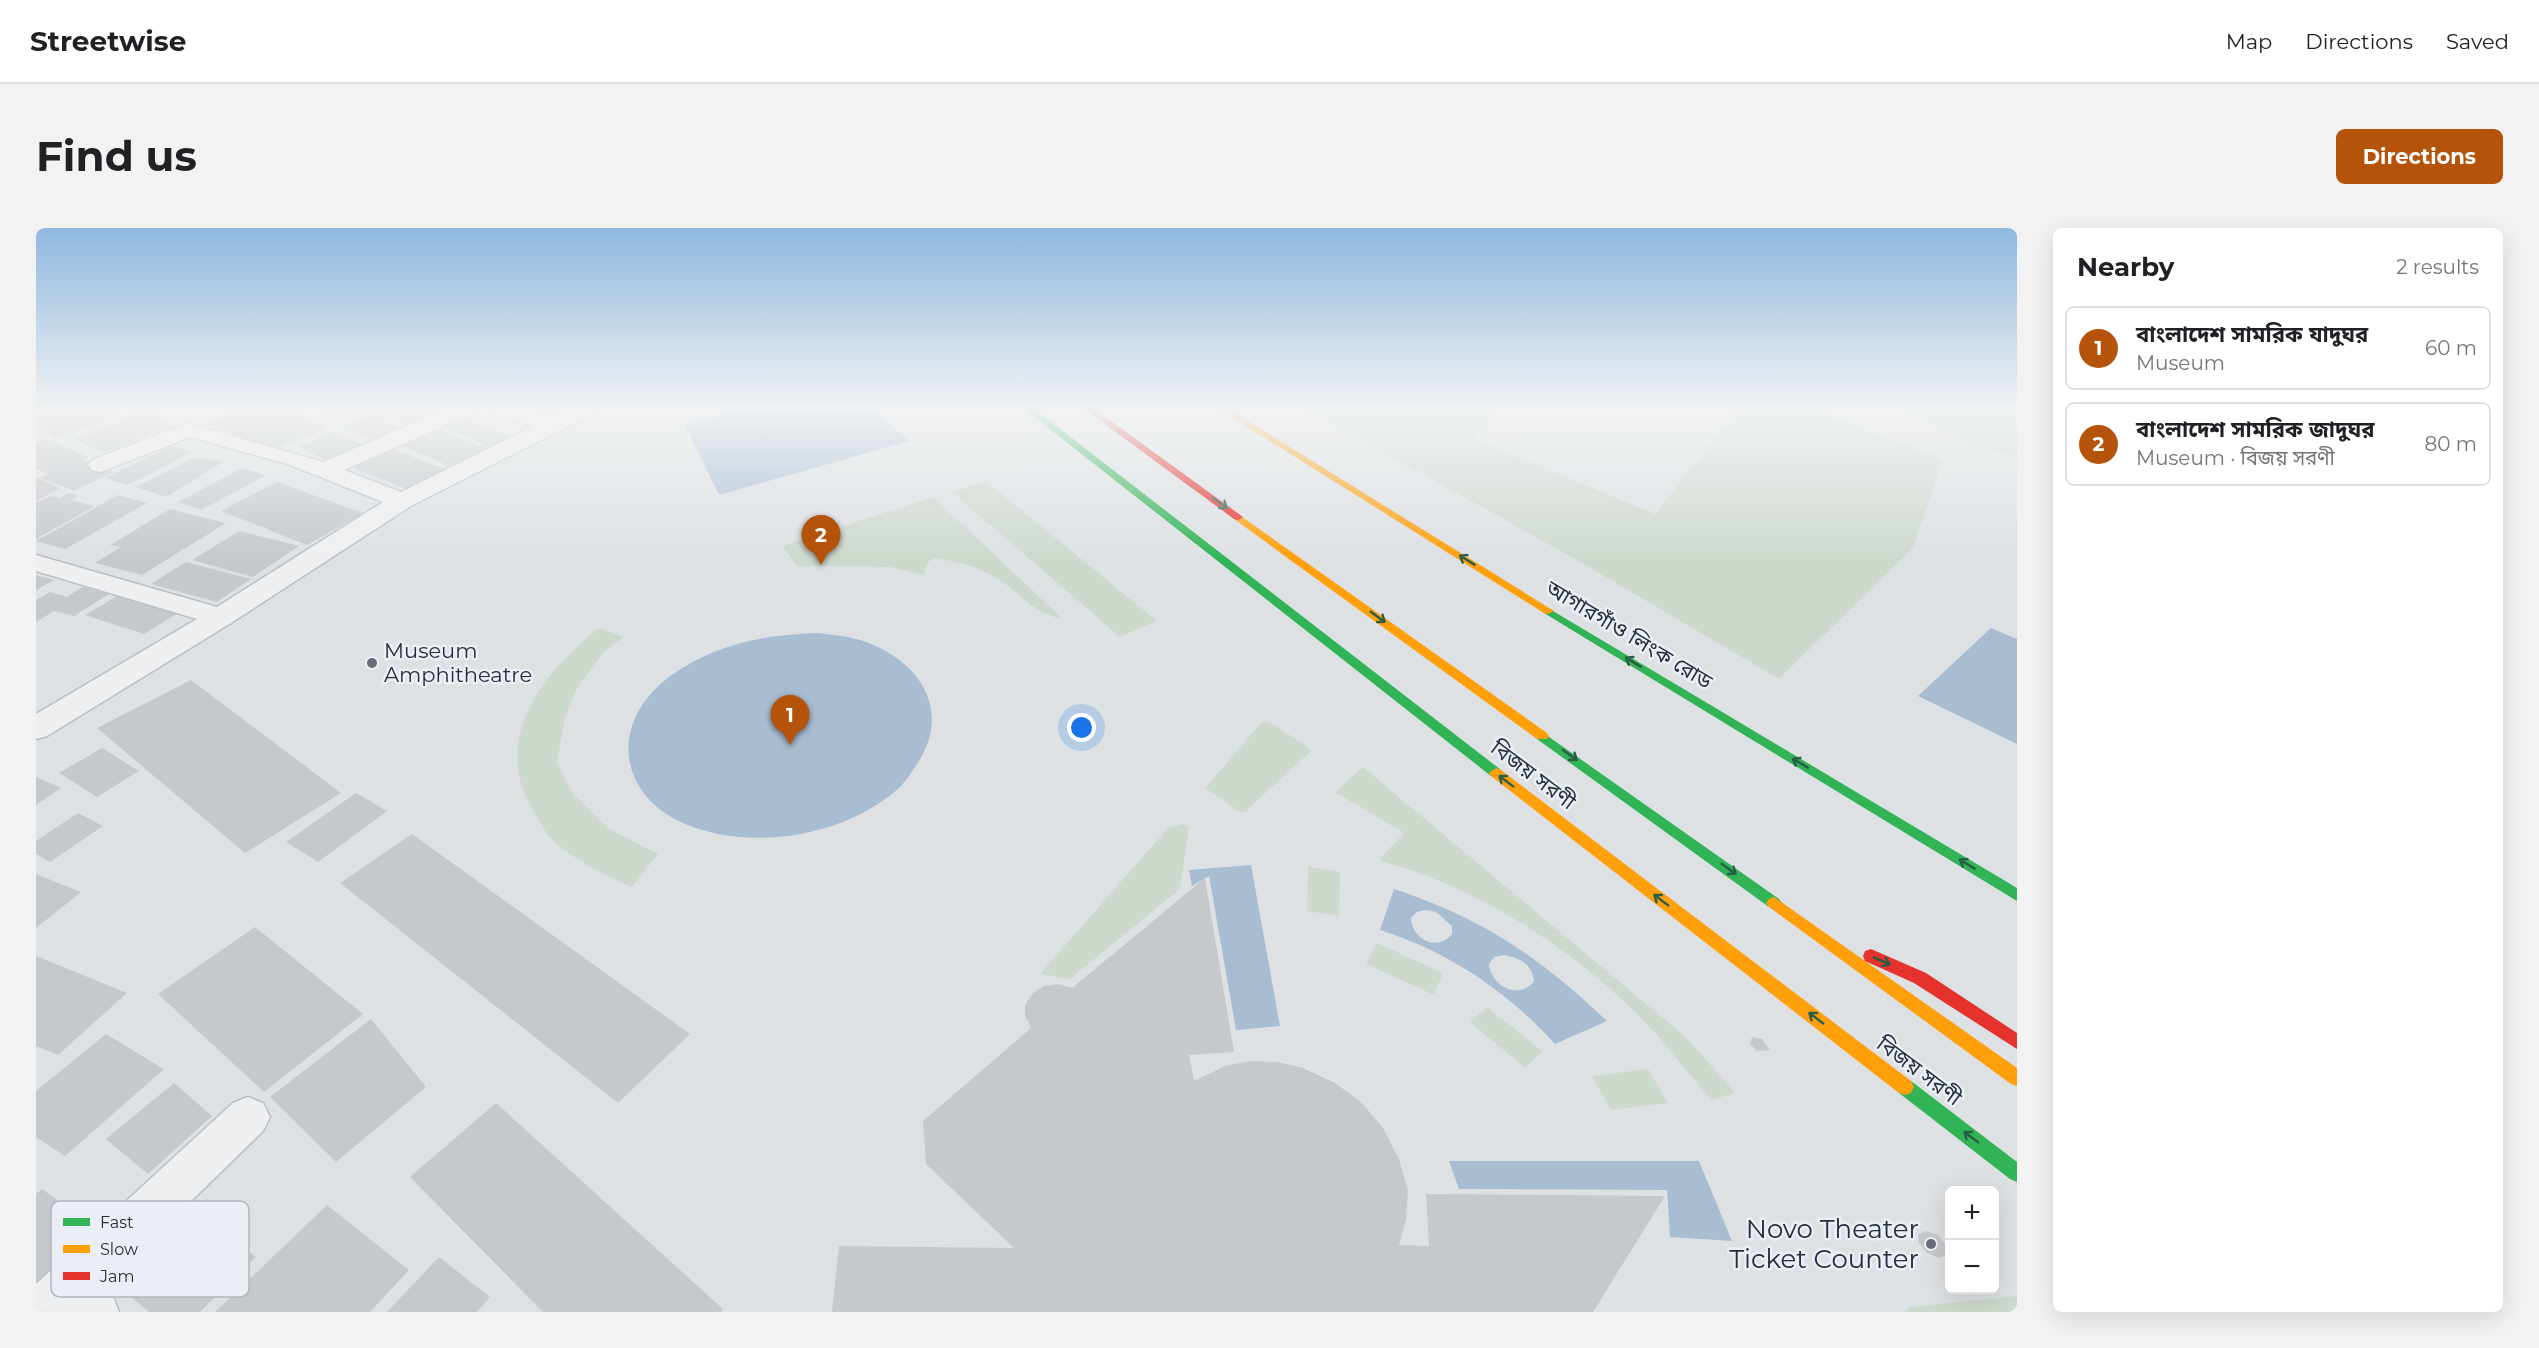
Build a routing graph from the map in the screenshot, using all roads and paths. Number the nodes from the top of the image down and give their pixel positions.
1 (116, 459) edge
2 (294, 459) edge
3 (350, 459) edge
4 (486, 459) edge
5 (1091, 459) edge
6 (1157, 459) edge
7 (1303, 459) edge
8 (100, 465) dead end
9 (324, 470) junction
10 (402, 501) junction
11 (36, 563) edge
12 (221, 617) junction
13 (36, 728) edge
14 (2017, 895) edge
15 (1827, 940) junction
16 (2017, 1042) edge
17 (2017, 1078) edge
18 (248, 1117) dead end
19 (2017, 1173) edge
20 (167, 1201) edge

1 - 8 street
2 - 9 street
3 - 9 street
4 - 10 street
19 -> 5 main road, বিজয় সরণী
6 -> 15 main road, বিজয় সরণী
14 -> 7 main road, আগারগাঁও লিংক রোড
9 - 10 street
10 - 12 street
11 - 12 street
12 - 13 street
15 -> 16 main road
15 - 17 main road, বিজয় সরণী
18 - 20 street

